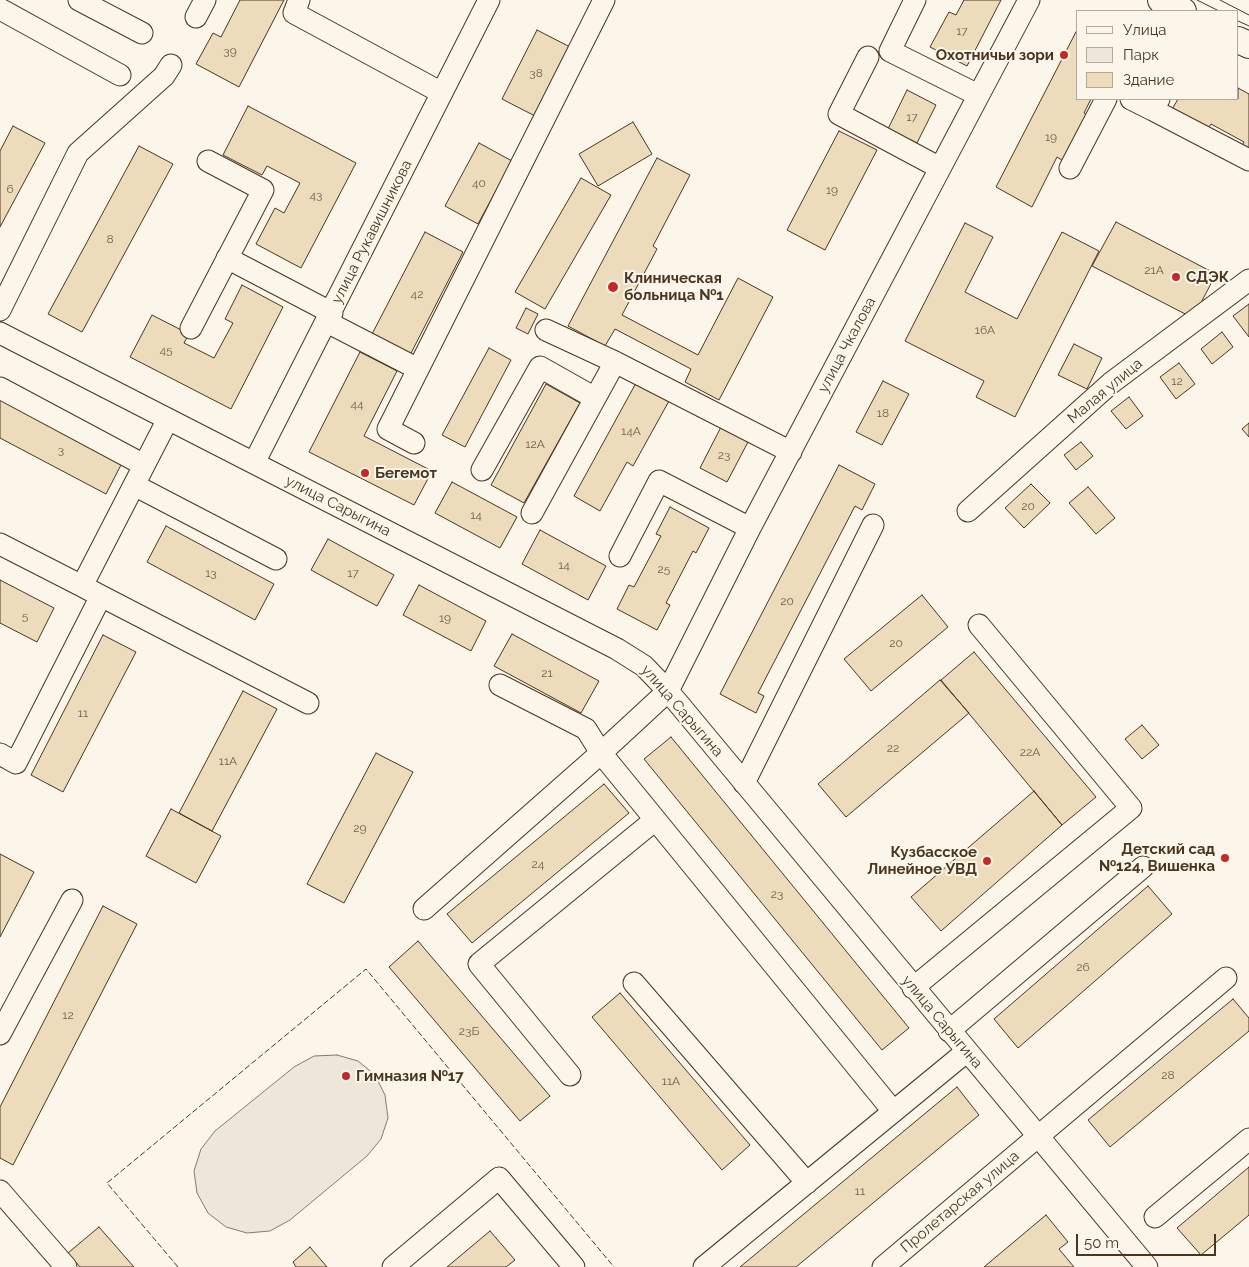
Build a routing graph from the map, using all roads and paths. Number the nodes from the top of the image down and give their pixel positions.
1 (79, 0) edge
2 (299, 0) edge
3 (489, 0) edge
4 (604, 0) edge
5 (915, 0) edge
6 (1029, 0) edge
7 (1161, 0) edge
8 (0, 9) edge
9 (1181, 10) edge
10 (142, 33) dead end
11 (868, 57) dead end
12 (171, 65) dead end
13 (120, 76) dead end
14 (442, 93) junction
15 (978, 95) junction
16 (1105, 100) edge
17 (1136, 100) edge
18 (1156, 104) edge
19 (1249, 160) edge
20 (208, 161) dead end
21 (940, 168) junction
22 (1070, 168) dead end
23 (228, 258) junction
24 (1249, 280) edge
25 (0, 310) edge
26 (330, 317) junction
27 (192, 328) dead end
28 (546, 330) dead end
29 (0, 333) edge
30 (615, 362) junction
31 (418, 369) junction
32 (0, 388) edge
33 (595, 398) junction
34 (168, 419) junction
35 (414, 444) dead end
36 (791, 452) junction
37 (254, 464) junction
38 (144, 465) junction
39 (482, 470) dead end
40 (134, 485) junction
41 (968, 511) dead end
42 (532, 513) dead end
43 (873, 525) dead end
44 (750, 528) junction
45 (0, 544) edge
46 (620, 556) dead end
47 (276, 559) dead end
48 (82, 586) junction
49 (101, 596) junction
50 (979, 625) dead end
51 (500, 685) dead end
52 (668, 691) junction
53 (308, 703) dead end
54 (601, 753) junction
55 (0, 754) edge
56 (744, 783) junction
57 (654, 820) junction
58 (1143, 867) dead end
59 (72, 900) dead end
60 (424, 909) dead end
61 (1226, 978) dead end
62 (634, 983) dead end
63 (913, 988) junction
64 (949, 1031) junction
65 (0, 1034) edge
66 (966, 1052) junction
67 (570, 1075) dead end
68 (893, 1112) junction
69 (1038, 1137) junction
70 (1249, 1139) edge
71 (807, 1182) junction
72 (0, 1191) edge
73 (1155, 1217) dead end
74 (66, 1267) edge
75 (393, 1267) edge
76 (574, 1267) edge
77 (704, 1267) edge
78 (883, 1267) edge
79 (1146, 1267) edge

1 - 10 street
2 - 14 street
3 - 14 street, улица Рукавишникова
4 - 31 street
5 - 15 street
6 - 15 street, улица Чкалова
7 - 9 main road
8 - 13 street
11 - 21 street
12 - 25 street
14 - 26 street, улица Рукавишникова
15 - 21 street, улица Чкалова
16 - 22 street
17 - 18 street
18 - 19 street
20 - 23 street
21 - 36 street, улица Чкалова
23 - 26 street
23 - 27 street
24 - 41 street, Малая улица
26 - 31 street
26 - 37 street, улица Рукавишникова
28 - 30 street
29 - 34 street, улица Сарыгина
30 - 33 street
30 - 36 street
31 - 35 street
32 - 38 street
33 - 39 street
33 - 42 street
34 - 37 street, улица Сарыгина
34 - 38 street
36 - 44 street, улица Чкалова
37 - 52 street, улица Сарыгина
38 - 40 street
40 - 47 street
40 - 48 street
43 - 56 street
44 - 46 street
44 - 52 street, улица Чкалова
45 - 48 street
48 - 49 street
49 - 53 street
49 - 55 street
50 - 63 street
51 - 54 street
52 - 54 street
52 - 56 street, улица Сарыгина
54 - 57 street
54 - 60 street
56 - 63 street, улица Сарыгина
57 - 67 street
57 - 68 street
58 - 64 street
59 - 65 street
61 - 69 street, Пролетарская улица
62 - 71 street
63 - 64 street, улица Сарыгина
64 - 66 street, улица Сарыгина
66 - 68 street
66 - 69 street, улица Сарыгина
68 - 71 street
69 - 78 street, Пролетарская улица
69 - 79 street, улица Сарыгина
70 - 73 street
71 - 77 street
72 - 74 street
75 - 76 street

